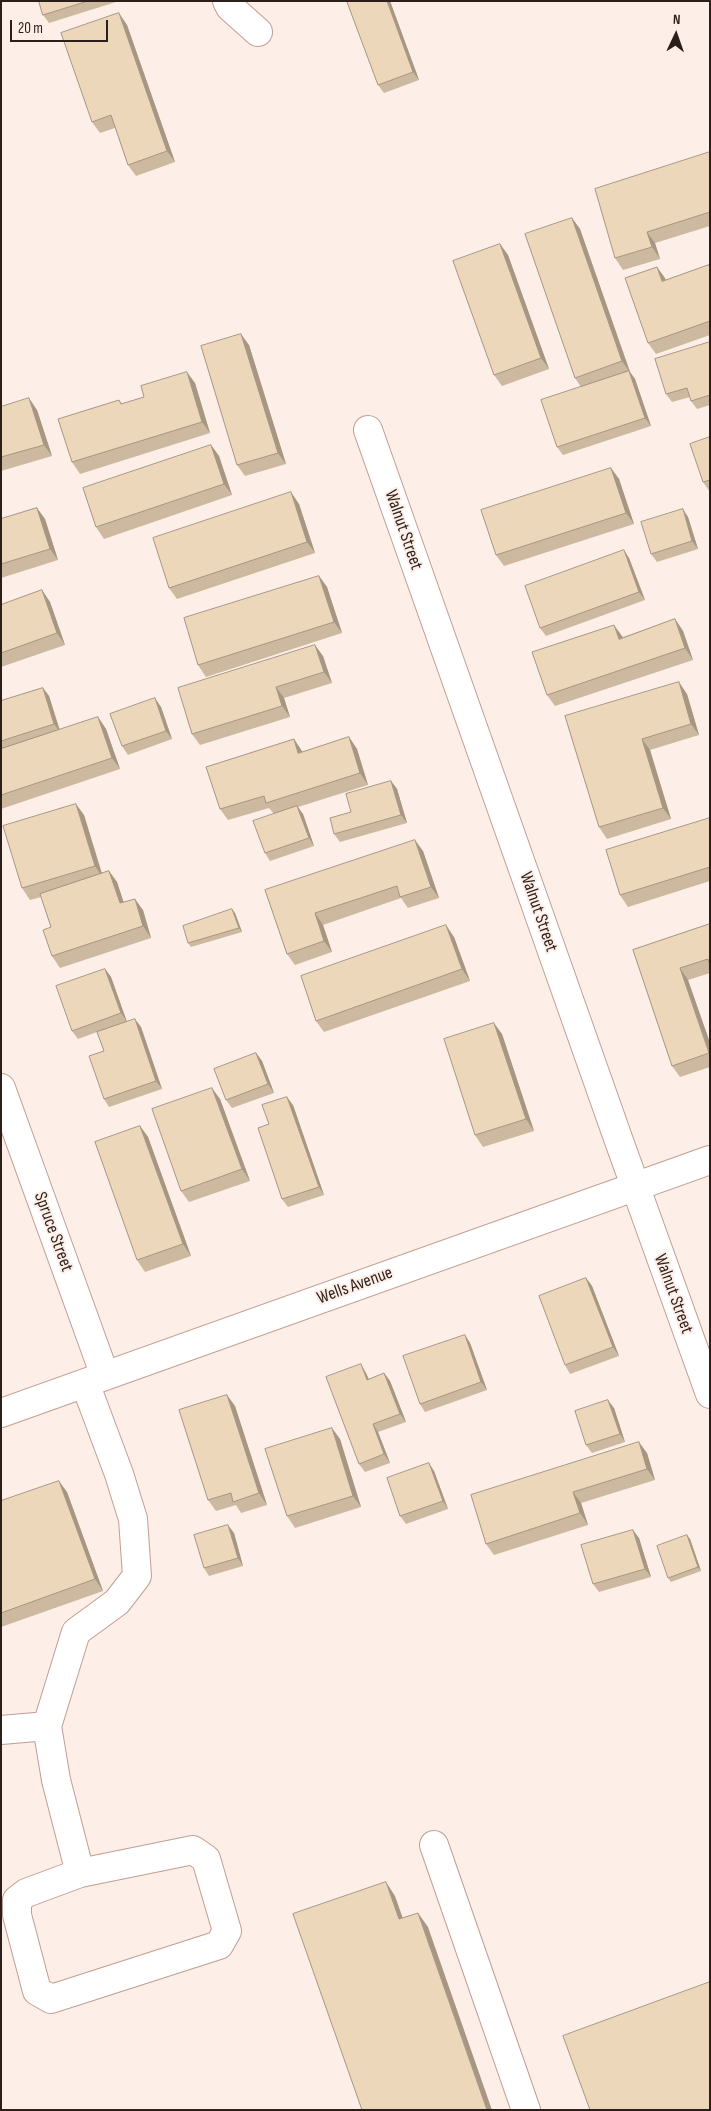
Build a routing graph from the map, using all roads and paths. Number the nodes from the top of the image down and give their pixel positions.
1 (227, 1) edge
2 (258, 32) dead end
3 (368, 430) dead end
4 (1, 1088) edge
5 (710, 1160) edge
6 (635, 1187) junction
7 (95, 1380) junction
8 (710, 1394) edge
9 (1, 1413) edge
10 (47, 1726) junction
11 (1, 1730) edge
12 (434, 1846) dead end
13 (80, 1873) junction
14 (526, 2110) edge

1 - 2 street
3 - 6 street, Walnut Street
4 - 7 street, Spruce Street
5 - 6 street, Wells Avenue
6 - 7 street, Wells Avenue
6 - 8 street, Walnut Street
7 - 9 street, Wells Avenue
7 - 10 street, Spruce Street
10 - 11 street
10 - 13 street
12 - 14 street
13 - 13 street

